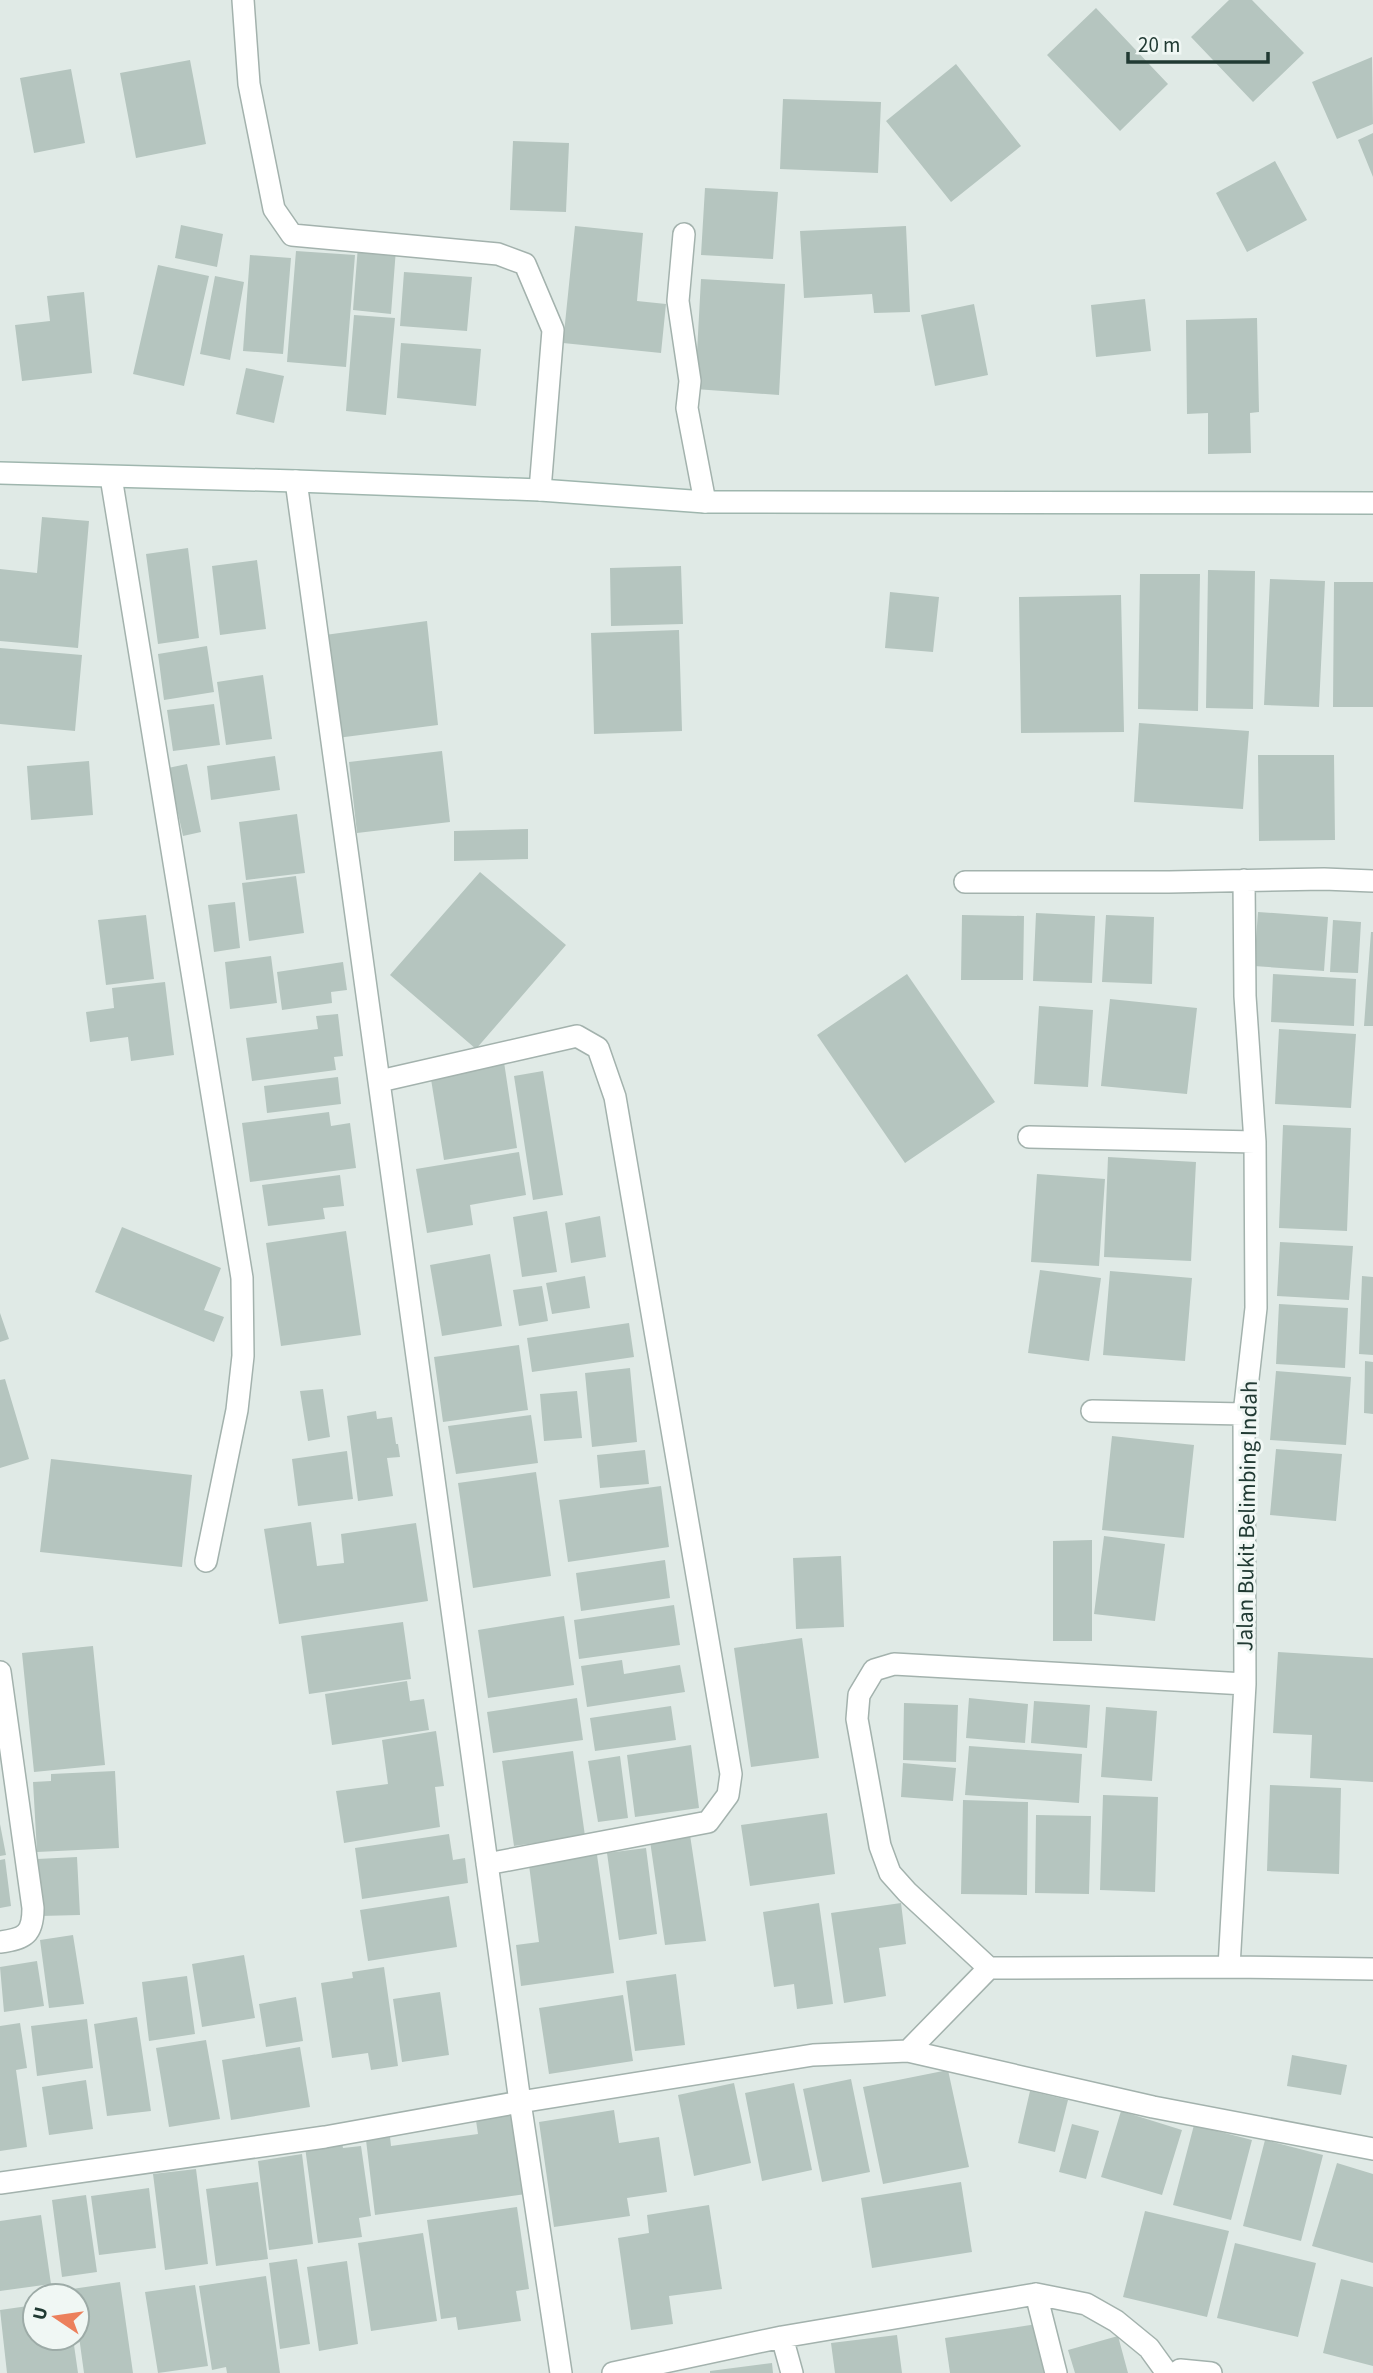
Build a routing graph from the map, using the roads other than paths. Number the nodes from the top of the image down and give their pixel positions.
1 (243, 0) edge
2 (684, 234) dead end
3 (0, 473) edge
4 (111, 477) junction
5 (296, 481) junction
6 (541, 490) junction
7 (705, 502) junction
8 (1373, 503) edge
9 (1244, 880) junction
10 (1373, 881) edge
11 (965, 882) dead end
12 (380, 1081) junction
13 (1029, 1137) dead end
14 (1255, 1142) junction
15 (1093, 1411) dead end
16 (1244, 1413) junction
17 (206, 1561) dead end
18 (0, 1672) edge
19 (1245, 1684) junction
20 (487, 1864) junction
21 (0, 1942) edge
22 (1229, 1967) junction
23 (989, 1968) junction
24 (1373, 1969) edge
25 (908, 2051) junction
26 (520, 2102) junction
27 (1373, 2149) edge
28 (0, 2183) edge
29 (1036, 2294) junction
30 (782, 2337) junction
31 (561, 2373) edge
32 (613, 2373) edge
33 (792, 2373) edge
34 (1056, 2373) edge
35 (1167, 2373) edge
36 (1177, 2373) edge
37 (1211, 2373) edge

1 - 6 street
2 - 7 street
3 - 4 street
4 - 5 street
4 - 17 street
5 - 6 street
5 - 12 street
6 - 7 street
7 - 8 street
9 - 10 street
9 - 11 street
9 - 14 street, Jalan Bukit Belimbing Indah
12 - 20 street
12 - 20 street
13 - 14 street
14 - 16 street, Jalan Bukit Belimbing Indah
15 - 16 street
16 - 19 street, Jalan Bukit Belimbing Indah
18 - 21 street
19 - 22 street, Jalan Bukit Belimbing Indah
19 - 23 street
20 - 26 street
22 - 23 street
22 - 24 street
23 - 25 street
25 - 26 street
25 - 27 street
26 - 28 street
26 - 31 street
29 - 30 street
29 - 34 street
29 - 35 street
30 - 32 street
30 - 33 street
36 - 37 street

